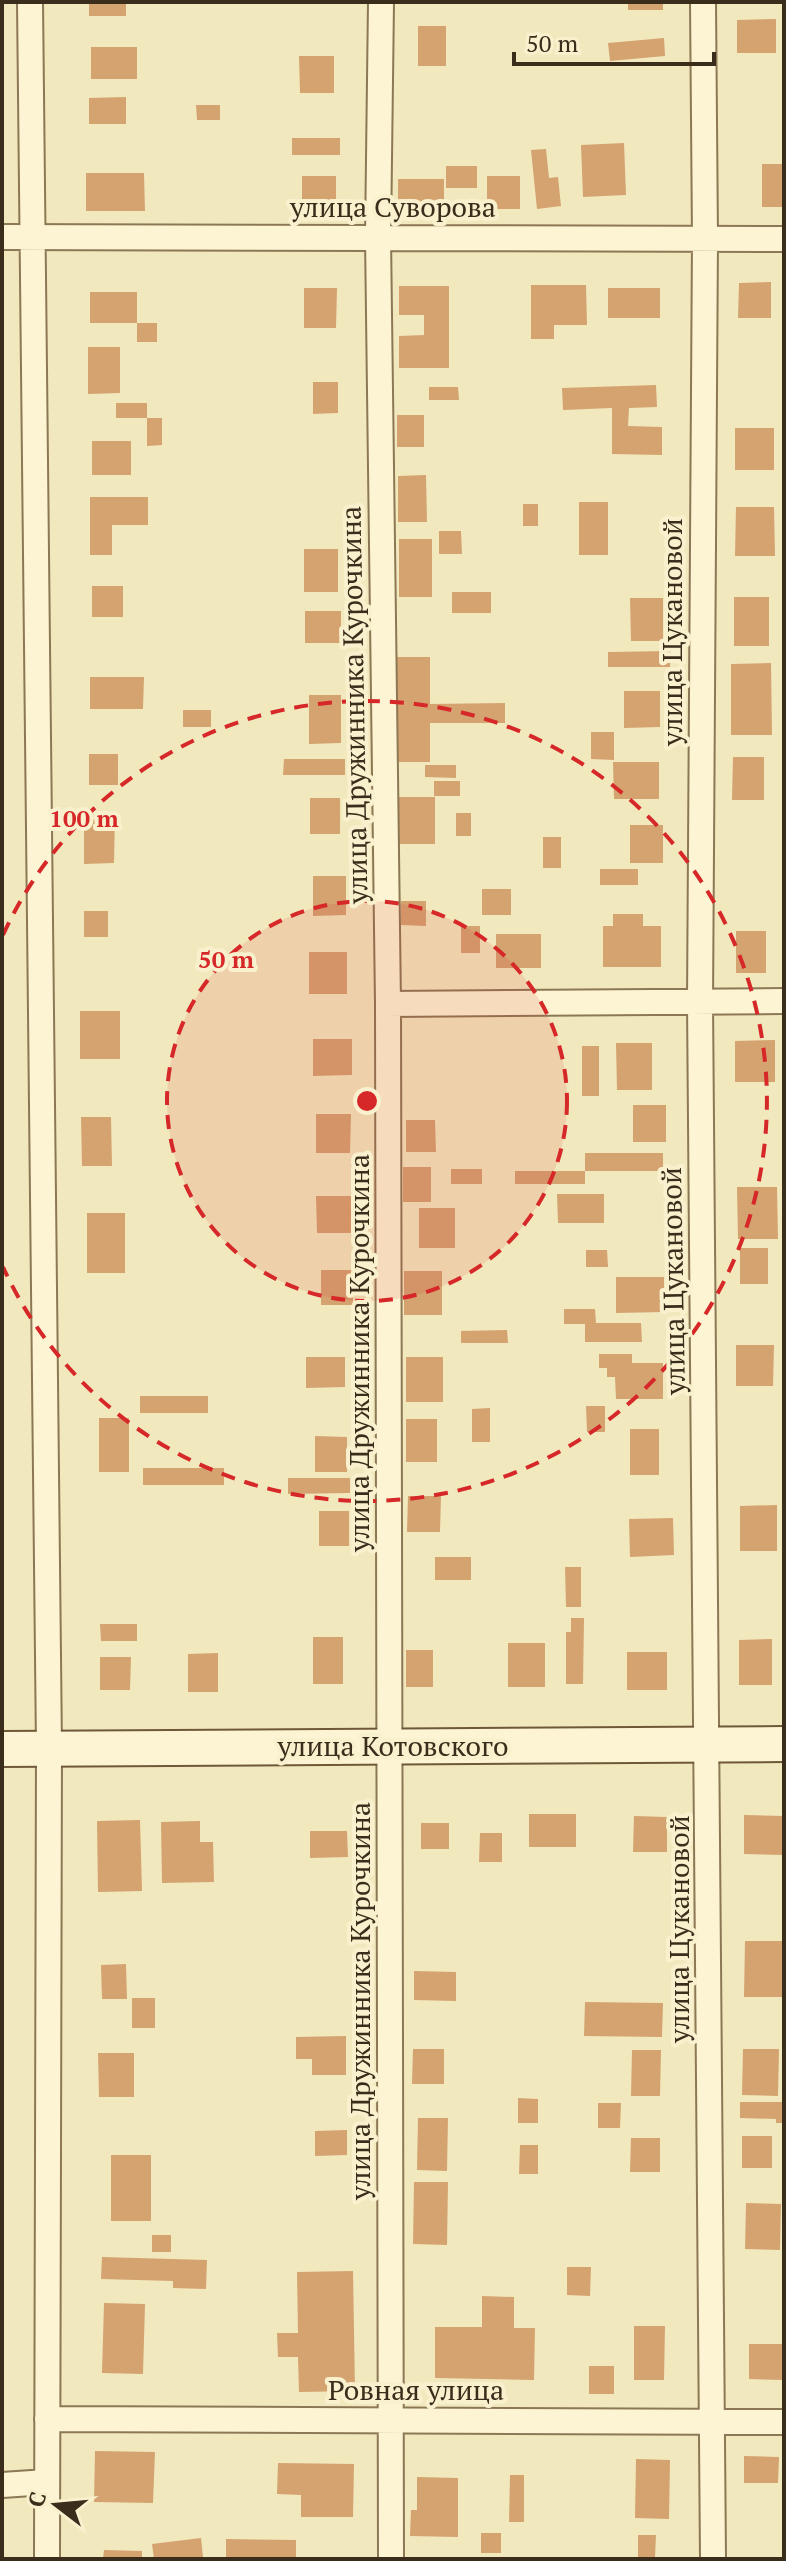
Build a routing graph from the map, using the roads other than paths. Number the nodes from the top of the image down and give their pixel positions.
1 (30, 2) edge
2 (381, 2) edge
3 (703, 2) edge
4 (2, 237) edge
5 (34, 237) junction
6 (378, 237) junction
7 (705, 239) junction
8 (784, 239) edge
9 (784, 1001) edge
10 (700, 1002) junction
11 (388, 1004) junction
12 (784, 1744) edge
13 (708, 1745) junction
14 (390, 1746) junction
15 (49, 1748) junction
16 (2, 1749) edge
17 (47, 2419) junction
18 (391, 2420) junction
19 (711, 2422) junction
20 (784, 2422) edge
21 (47, 2482) junction
22 (2, 2485) edge
23 (47, 2559) edge
24 (391, 2559) edge
25 (713, 2559) edge

1 - 5 street
2 - 6 street, улица Дружинника Курочкина
3 - 7 street, улица Цукановой
4 - 5 street, улица Суворова
5 - 6 street, улица Суворова
5 - 15 street
6 - 7 street, улица Суворова
6 - 11 street, улица Дружинника Курочкина
7 - 8 street, улица Суворова
7 - 10 street, улица Цукановой
9 - 10 street
10 - 11 street
10 - 13 street, улица Цукановой
11 - 14 street, улица Дружинника Курочкина
12 - 13 street, улица Котовского
13 - 14 street, улица Котовского
13 - 19 street, улица Цукановой
14 - 15 street, улица Котовского
14 - 18 street, улица Дружинника Курочкина
15 - 16 street, улица Котовского
15 - 17 street
17 - 18 street, Ровная улица
17 - 21 street
18 - 19 street, Ровная улица
18 - 24 street, улица Дружинника Курочкина
19 - 20 street, Ровная улица
19 - 25 street, улица Цукановой
21 - 22 street
21 - 23 street

